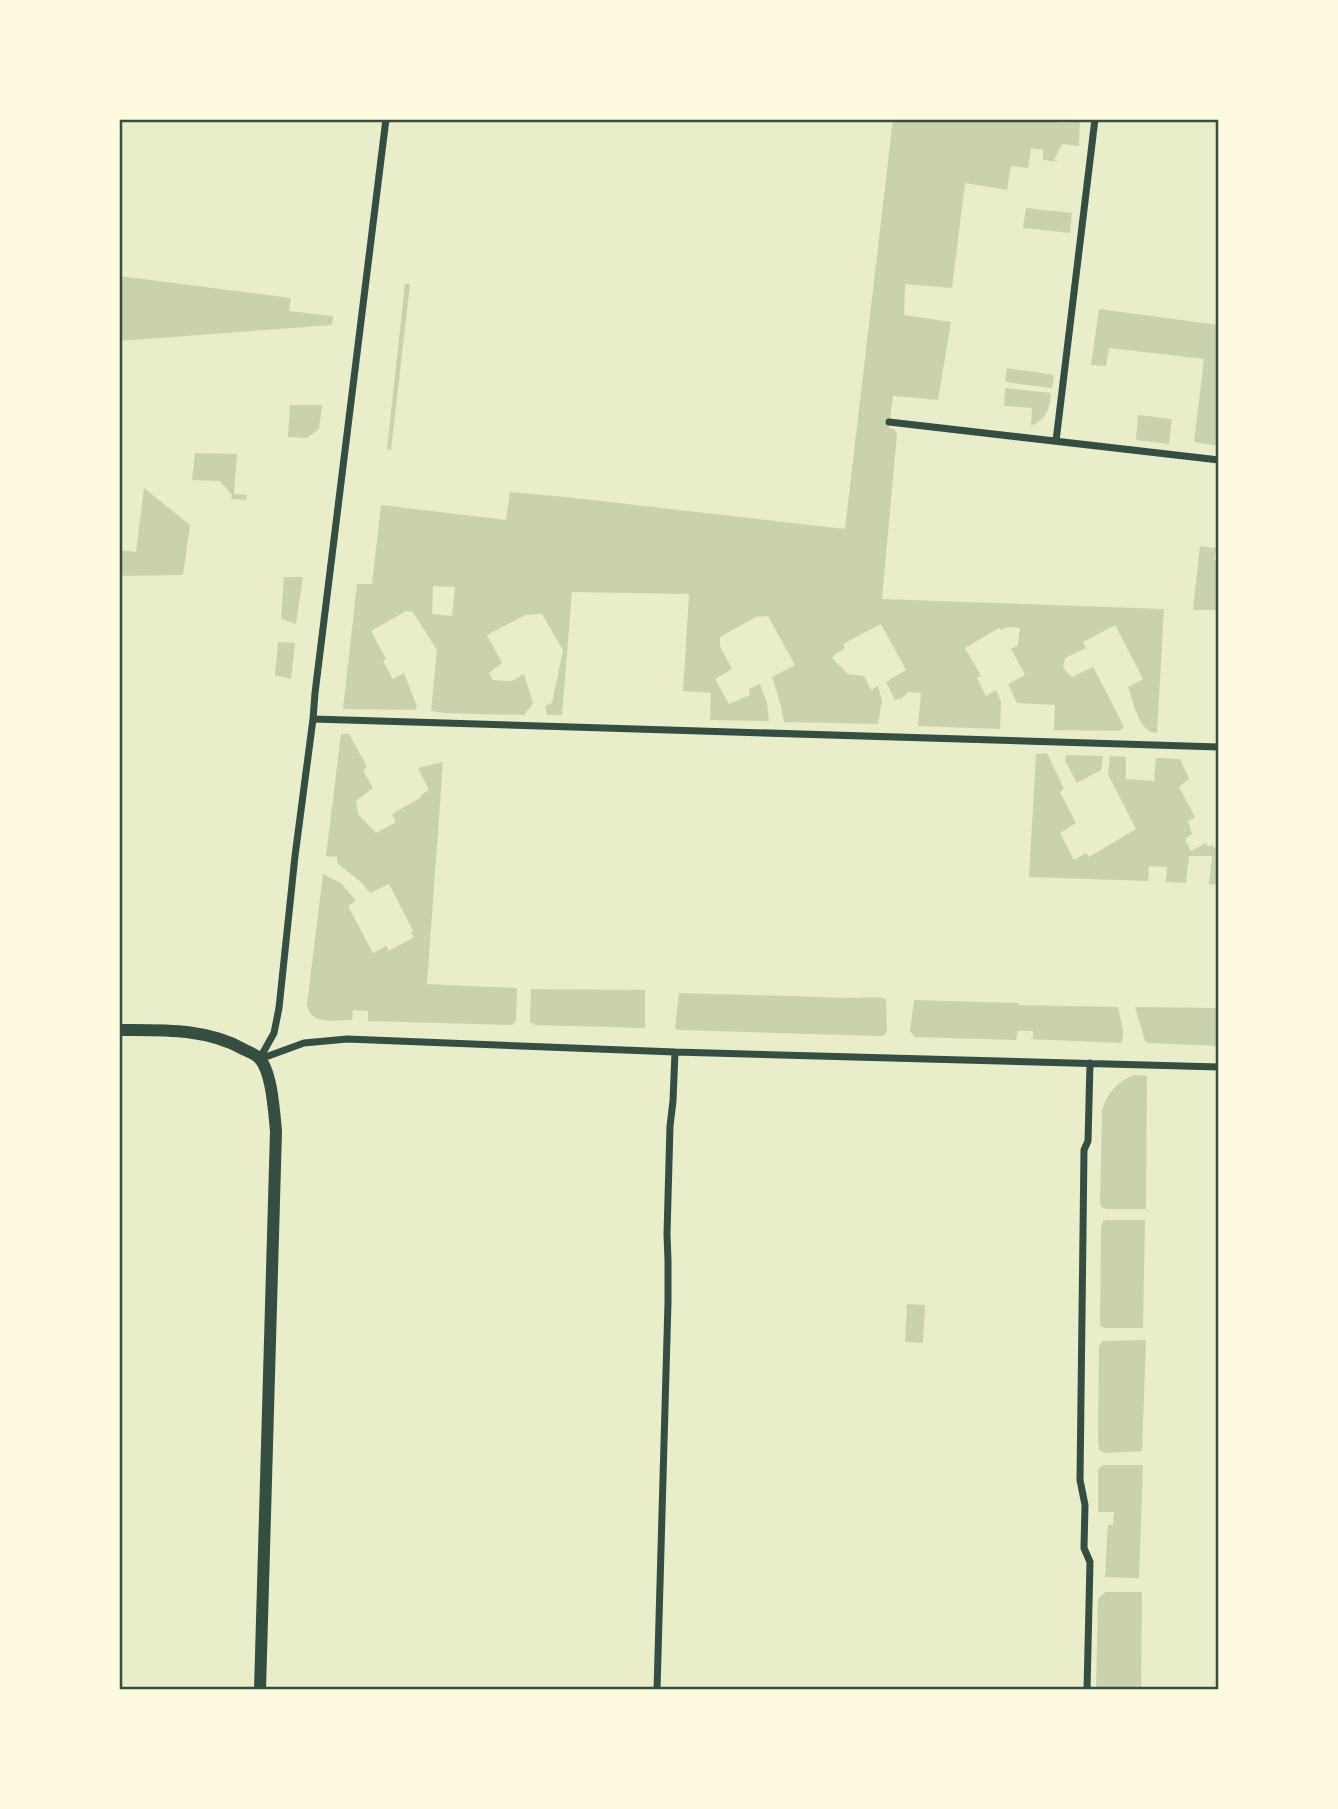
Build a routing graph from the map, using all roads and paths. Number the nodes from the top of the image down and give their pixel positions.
1 (386, 119) edge
2 (1095, 119) edge
3 (889, 422) dead end
4 (1056, 441) junction
5 (1219, 460) edge
6 (313, 719) junction
7 (1219, 747) edge
8 (119, 1030) edge
9 (675, 1052) junction
10 (260, 1059) junction
11 (1090, 1063) junction
12 (1219, 1067) edge
13 (260, 1690) edge
14 (657, 1690) edge
15 (1087, 1690) edge

1 - 6 street
2 - 4 street
3 - 4 street
4 - 5 street
6 - 7 street
6 - 10 street
8 - 10 street
9 - 10 street
9 - 11 street
9 - 14 street
10 - 13 street
11 - 12 street
11 - 15 street

